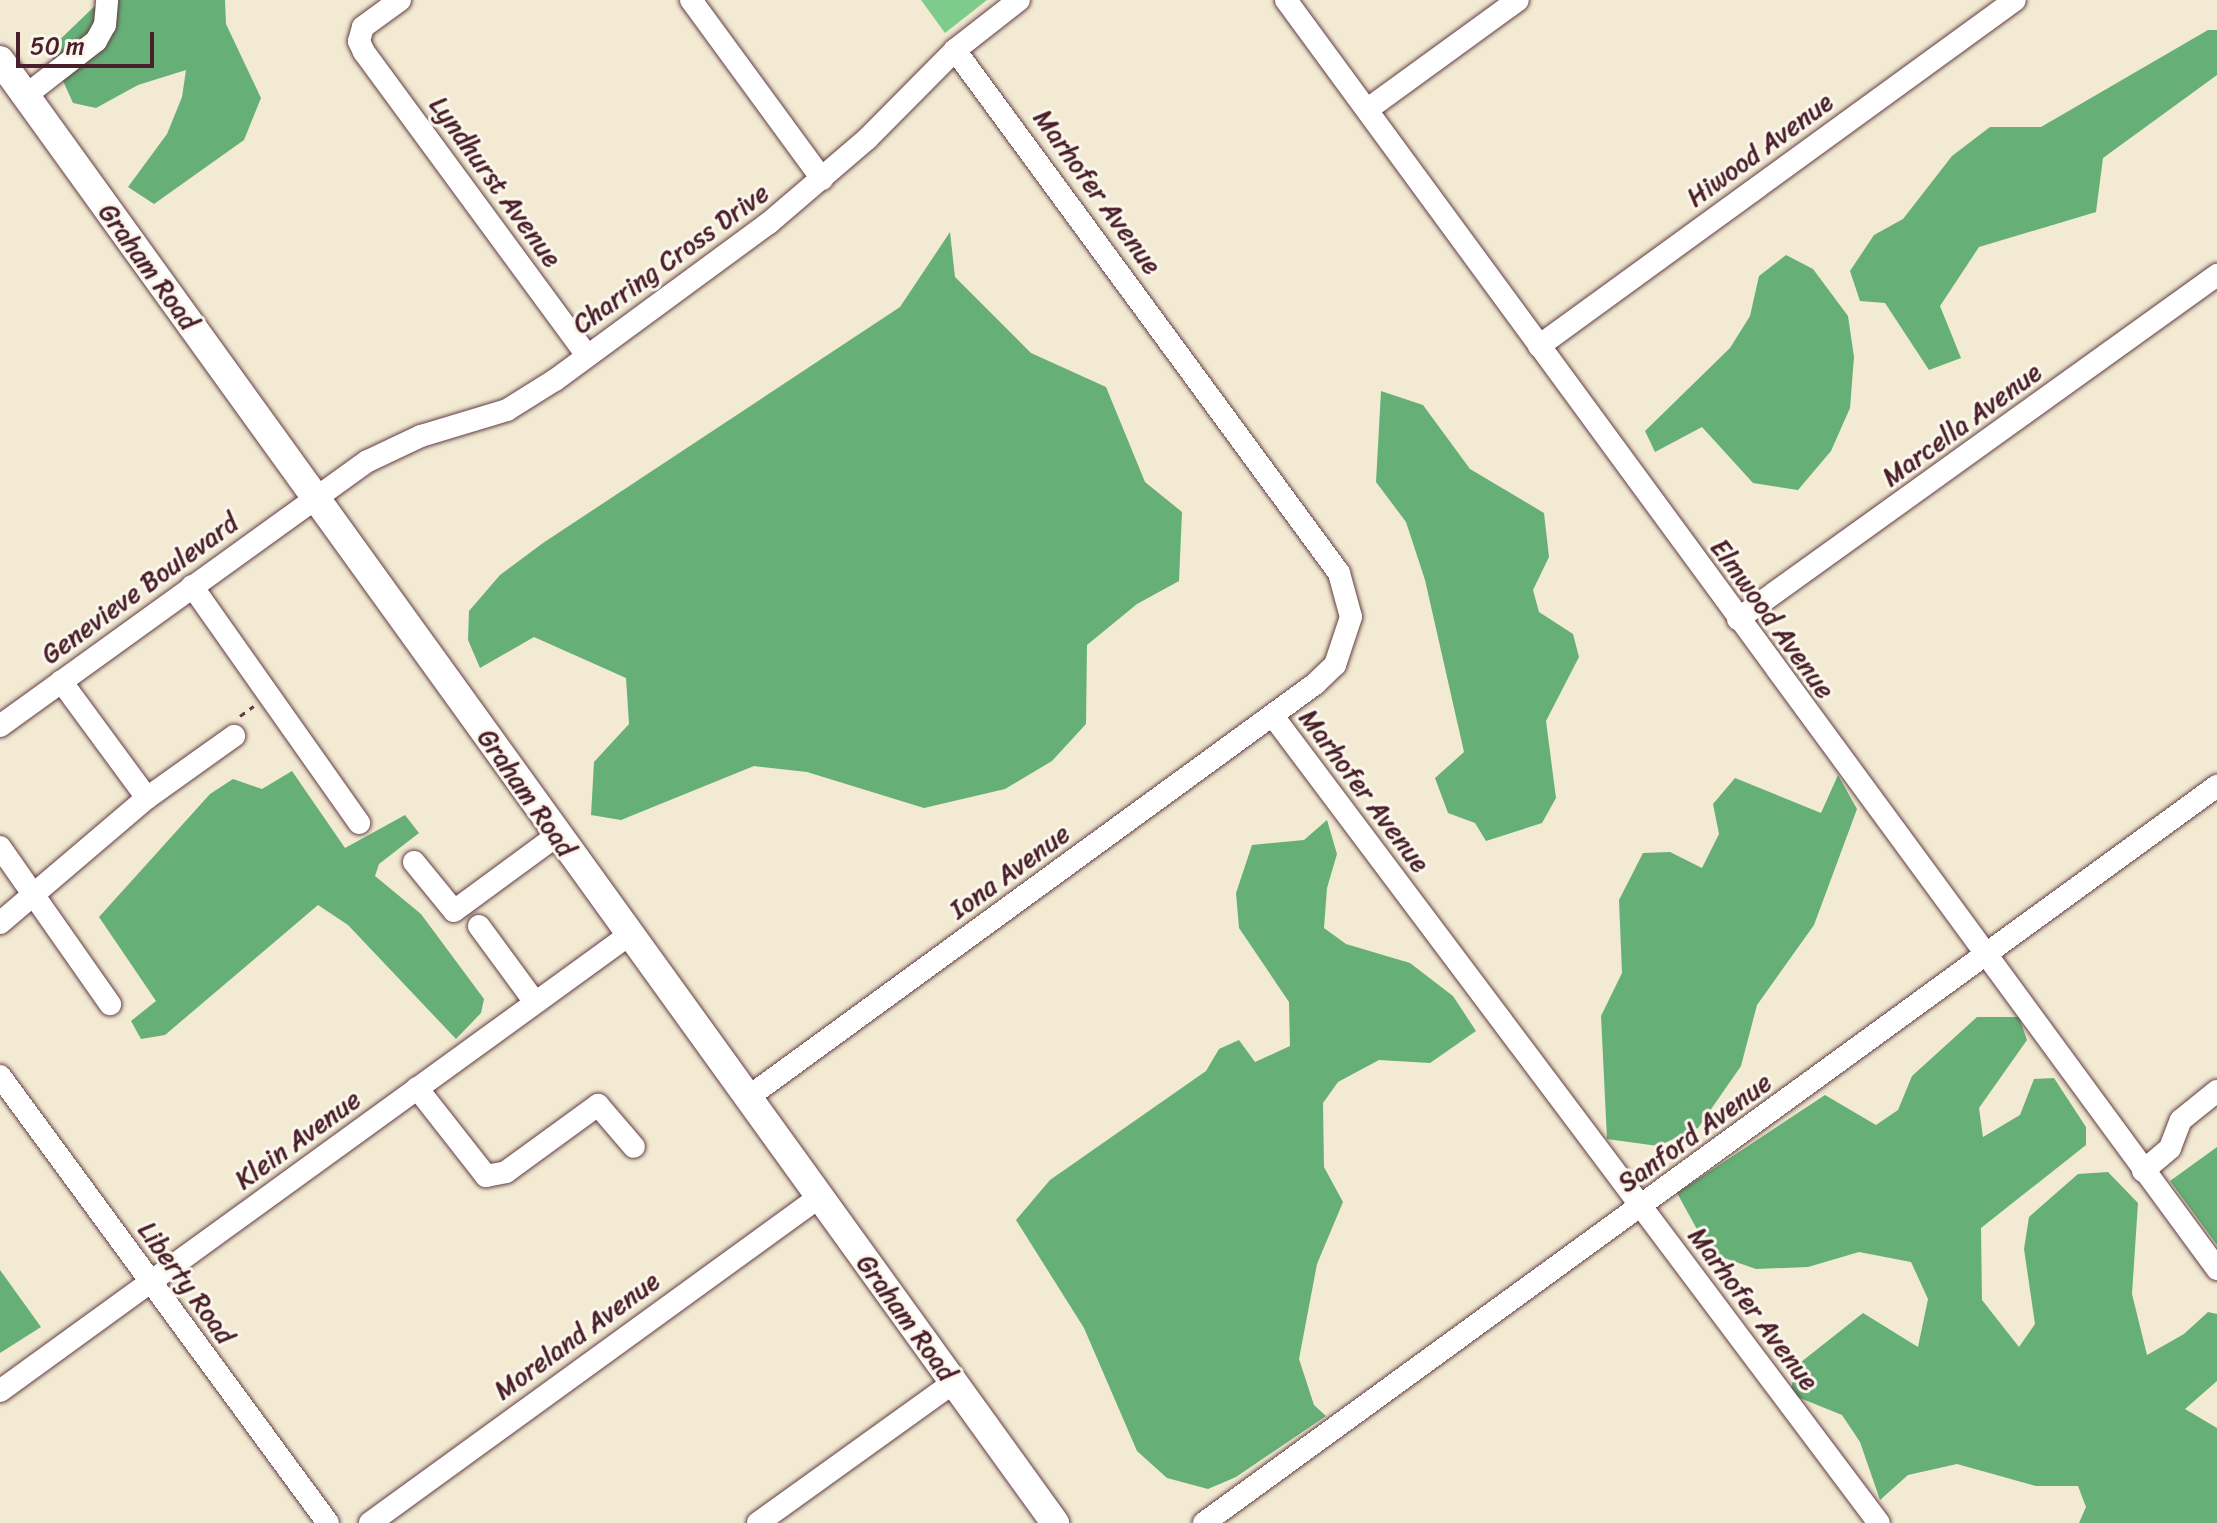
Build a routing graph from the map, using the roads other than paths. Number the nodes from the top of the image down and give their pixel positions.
1 (107, 0) edge
2 (400, 0) edge
3 (691, 0) edge
4 (1019, 0) edge
5 (1286, 0) edge
6 (1518, 0) edge
7 (2015, 0) edge
8 (955, 50) junction
9 (0, 60) edge
10 (25, 96) junction
11 (1368, 109) junction
12 (822, 179) junction
13 (2217, 275) edge
14 (1539, 346) junction
15 (587, 356) junction
16 (314, 498) junction
17 (192, 586) junction
18 (1738, 619) junction
19 (61, 681) junction
20 (1273, 716) junction
21 (0, 726) edge
22 (234, 736) road end
23 (2217, 786) edge
24 (147, 798) junction
25 (359, 823) dead end
26 (556, 836) junction
27 (0, 847) edge
28 (414, 862) dead end
29 (37, 894) junction
30 (0, 923) edge
31 (479, 926) dead end
32 (629, 935) junction
33 (1985, 956) junction
34 (534, 1001) junction
35 (110, 1004) dead end
36 (0, 1076) edge
37 (417, 1088) junction
38 (2217, 1091) edge
39 (747, 1098) junction
40 (634, 1147) dead end
41 (2143, 1171) junction
42 (818, 1198) junction
43 (1641, 1207) junction
44 (2217, 1269) edge
45 (150, 1280) junction
46 (953, 1383) junction
47 (0, 1391) edge
48 (328, 1523) edge
49 (370, 1523) edge
50 (758, 1523) edge
51 (1055, 1523) edge
52 (1204, 1523) edge
53 (1879, 1523) edge

1 - 10 street
2 - 15 street, Lyndhurst Avenue
3 - 12 street
4 - 8 street, Charring Cross Drive
5 - 11 street, Elmwood Avenue
6 - 11 street
7 - 14 street, Hiwood Avenue
8 - 12 street, Charring Cross Drive
8 - 20 street, Marhofer Avenue
9 - 10 main road, Graham Road
10 - 16 main road, Graham Road
11 - 14 street, Elmwood Avenue
12 - 15 street, Charring Cross Drive
13 - 18 street, Marcella Avenue
14 - 18 street, Elmwood Avenue
15 - 16 street, Charring Cross Drive
16 - 17 street, Genevieve Boulevard
16 - 26 main road, Graham Road
17 - 19 street, Genevieve Boulevard
17 - 25 street
18 - 33 street, Elmwood Avenue
19 - 21 street, Genevieve Boulevard
19 - 24 street
20 - 39 street, Iona Avenue
20 - 43 street, Marhofer Avenue
22 - 24 street
23 - 33 street, Sanford Avenue
24 - 29 street
26 - 28 street
26 - 32 main road, Graham Road
27 - 29 street
29 - 30 street
29 - 35 street
31 - 34 street
32 - 34 street, Klein Avenue
32 - 39 main road, Graham Road
33 - 41 street, Elmwood Avenue
33 - 43 street, Sanford Avenue
34 - 37 street, Klein Avenue
36 - 45 street, Liberty Road
37 - 40 street
37 - 45 street, Klein Avenue
38 - 41 street
39 - 42 main road, Graham Road
41 - 44 street, Elmwood Avenue
42 - 46 main road, Graham Road
42 - 49 street, Moreland Avenue
43 - 52 street, Sanford Avenue
43 - 53 street, Marhofer Avenue
45 - 47 street, Klein Avenue
45 - 48 street, Liberty Road
46 - 50 street
46 - 51 main road, Graham Road

